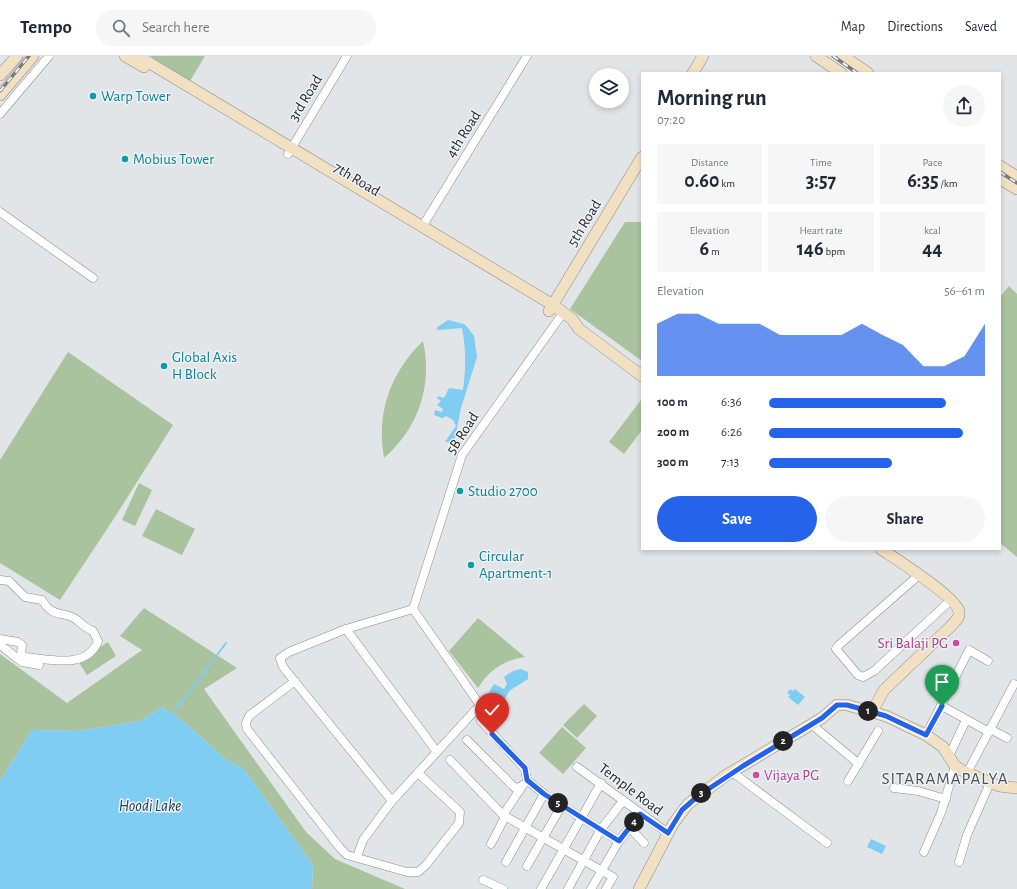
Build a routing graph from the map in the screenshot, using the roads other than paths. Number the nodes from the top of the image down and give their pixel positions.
1 (17, 56) edge
2 (33, 56) edge
3 (49, 56) edge
4 (125, 56) edge
5 (138, 56) edge
6 (347, 56) edge
7 (527, 56) edge
8 (703, 56) edge
9 (711, 56) edge
10 (816, 56) edge
11 (843, 56) edge
12 (693, 72) edge
13 (701, 72) edge
14 (840, 72) edge
15 (867, 72) edge
16 (0, 75) edge
17 (0, 95) edge
18 (0, 114) edge
19 (289, 151) junction
20 (1001, 167) edge
21 (640, 169) edge
22 (1017, 177) edge
23 (1001, 180) edge
24 (1017, 189) edge
25 (0, 212) edge
26 (420, 230) junction
27 (92, 278) dead end
28 (556, 312) junction
29 (641, 375) edge
30 (882, 550) edge
31 (919, 575) junction
32 (0, 580) edge
33 (951, 600) junction
34 (413, 609) junction
35 (346, 629) junction
36 (0, 639) edge
37 (0, 645) edge
38 (988, 661) dead end
39 (39, 665) dead end
40 (294, 681) junction
41 (1014, 684) dead end
42 (942, 706) junction
43 (872, 712) junction
44 (966, 720) junction
45 (481, 721) dead end
46 (811, 724) junction
47 (990, 730) junction
48 (878, 731) dead end
49 (926, 735) junction
50 (1007, 738) dead end
51 (467, 740) dead end
52 (437, 752) junction
53 (949, 756) junction
54 (450, 760) dead end
55 (859, 764) junction
56 (955, 766) junction
57 (577, 767) dead end
58 (732, 772) junction
59 (418, 773) junction
60 (967, 773) junction
61 (527, 780) junction
62 (848, 781) dead end
63 (601, 783) junction
64 (990, 783) junction
65 (520, 787) junction
66 (894, 788) dead end
67 (1017, 788) edge
68 (544, 794) junction
69 (946, 799) junction
70 (392, 801) junction
71 (623, 801) junction
72 (562, 805) junction
73 (640, 814) junction
74 (504, 816) junction
75 (581, 816) junction
76 (524, 828) junction
77 (630, 828) junction
78 (600, 829) junction
79 (668, 833) junction
80 (543, 837) junction
81 (619, 841) junction
82 (644, 843) dead end
83 (827, 843) dead end
84 (490, 844) dead end
85 (562, 848) junction
86 (924, 852) dead end
87 (357, 857) junction
88 (583, 860) junction
89 (506, 862) dead end
90 (959, 862) dead end
91 (527, 866) dead end
92 (602, 870) junction
93 (483, 880) dead end
94 (503, 889) edge
95 (541, 889) edge
96 (568, 889) edge
97 (591, 889) edge
98 (606, 889) edge
99 (639, 889) edge

1 - 16 street
2 - 17 street
3 - 18 street
4 - 19 street, 7th Road
5 - 19 street, 7th Road
6 - 19 street, 3rd Road
7 - 26 street, 4th Road
8 - 12 street
9 - 13 street
10 - 14 street
11 - 15 street
19 - 26 street, 7th Road
20 - 22 street
21 - 28 street, 5th Road
23 - 24 street
25 - 27 street
26 - 28 street, 7th Road
28 - 29 street, 7th Road
28 - 34 street, 5B Road
30 - 31 street
31 - 33 street
31 - 33 street
32 - 36 street
33 - 43 street
34 - 35 street
34 - 52 street
35 - 40 street
35 - 52 street
37 - 39 street
38 - 42 street
40 - 70 street
40 - 87 street
41 - 47 street
42 - 44 street
42 - 49 street
43 - 46 street
43 - 49 street
44 - 47 street
44 - 53 street
45 - 61 street
46 - 55 street
46 - 58 street
47 - 50 street
47 - 60 street
48 - 55 street
49 - 53 street
51 - 65 street
52 - 59 street
53 - 56 street
54 - 74 street
55 - 62 street
56 - 60 street
56 - 69 street
57 - 63 street, Temple Road
58 - 79 street
58 - 83 street
59 - 70 street
59 - 87 street
60 - 64 street
61 - 65 street
61 - 68 street
63 - 71 street, Temple Road
63 - 75 street
64 - 67 street
64 - 90 street
65 - 74 street
66 - 69 street
68 - 72 street
68 - 76 street
69 - 86 street
70 - 87 street
71 - 73 street, Temple Road
71 - 78 street
72 - 75 street
72 - 80 street
73 - 77 street
73 - 79 street, Temple Road
74 - 76 street
74 - 84 street
75 - 78 street
75 - 85 street
76 - 80 street
76 - 89 street
77 - 81 street
77 - 82 street
78 - 81 street
78 - 88 street
79 - 99 street
80 - 85 street
80 - 91 street
81 - 92 street
85 - 88 street
85 - 95 street
88 - 92 street
88 - 96 street
92 - 97 street
92 - 98 street
93 - 94 street

